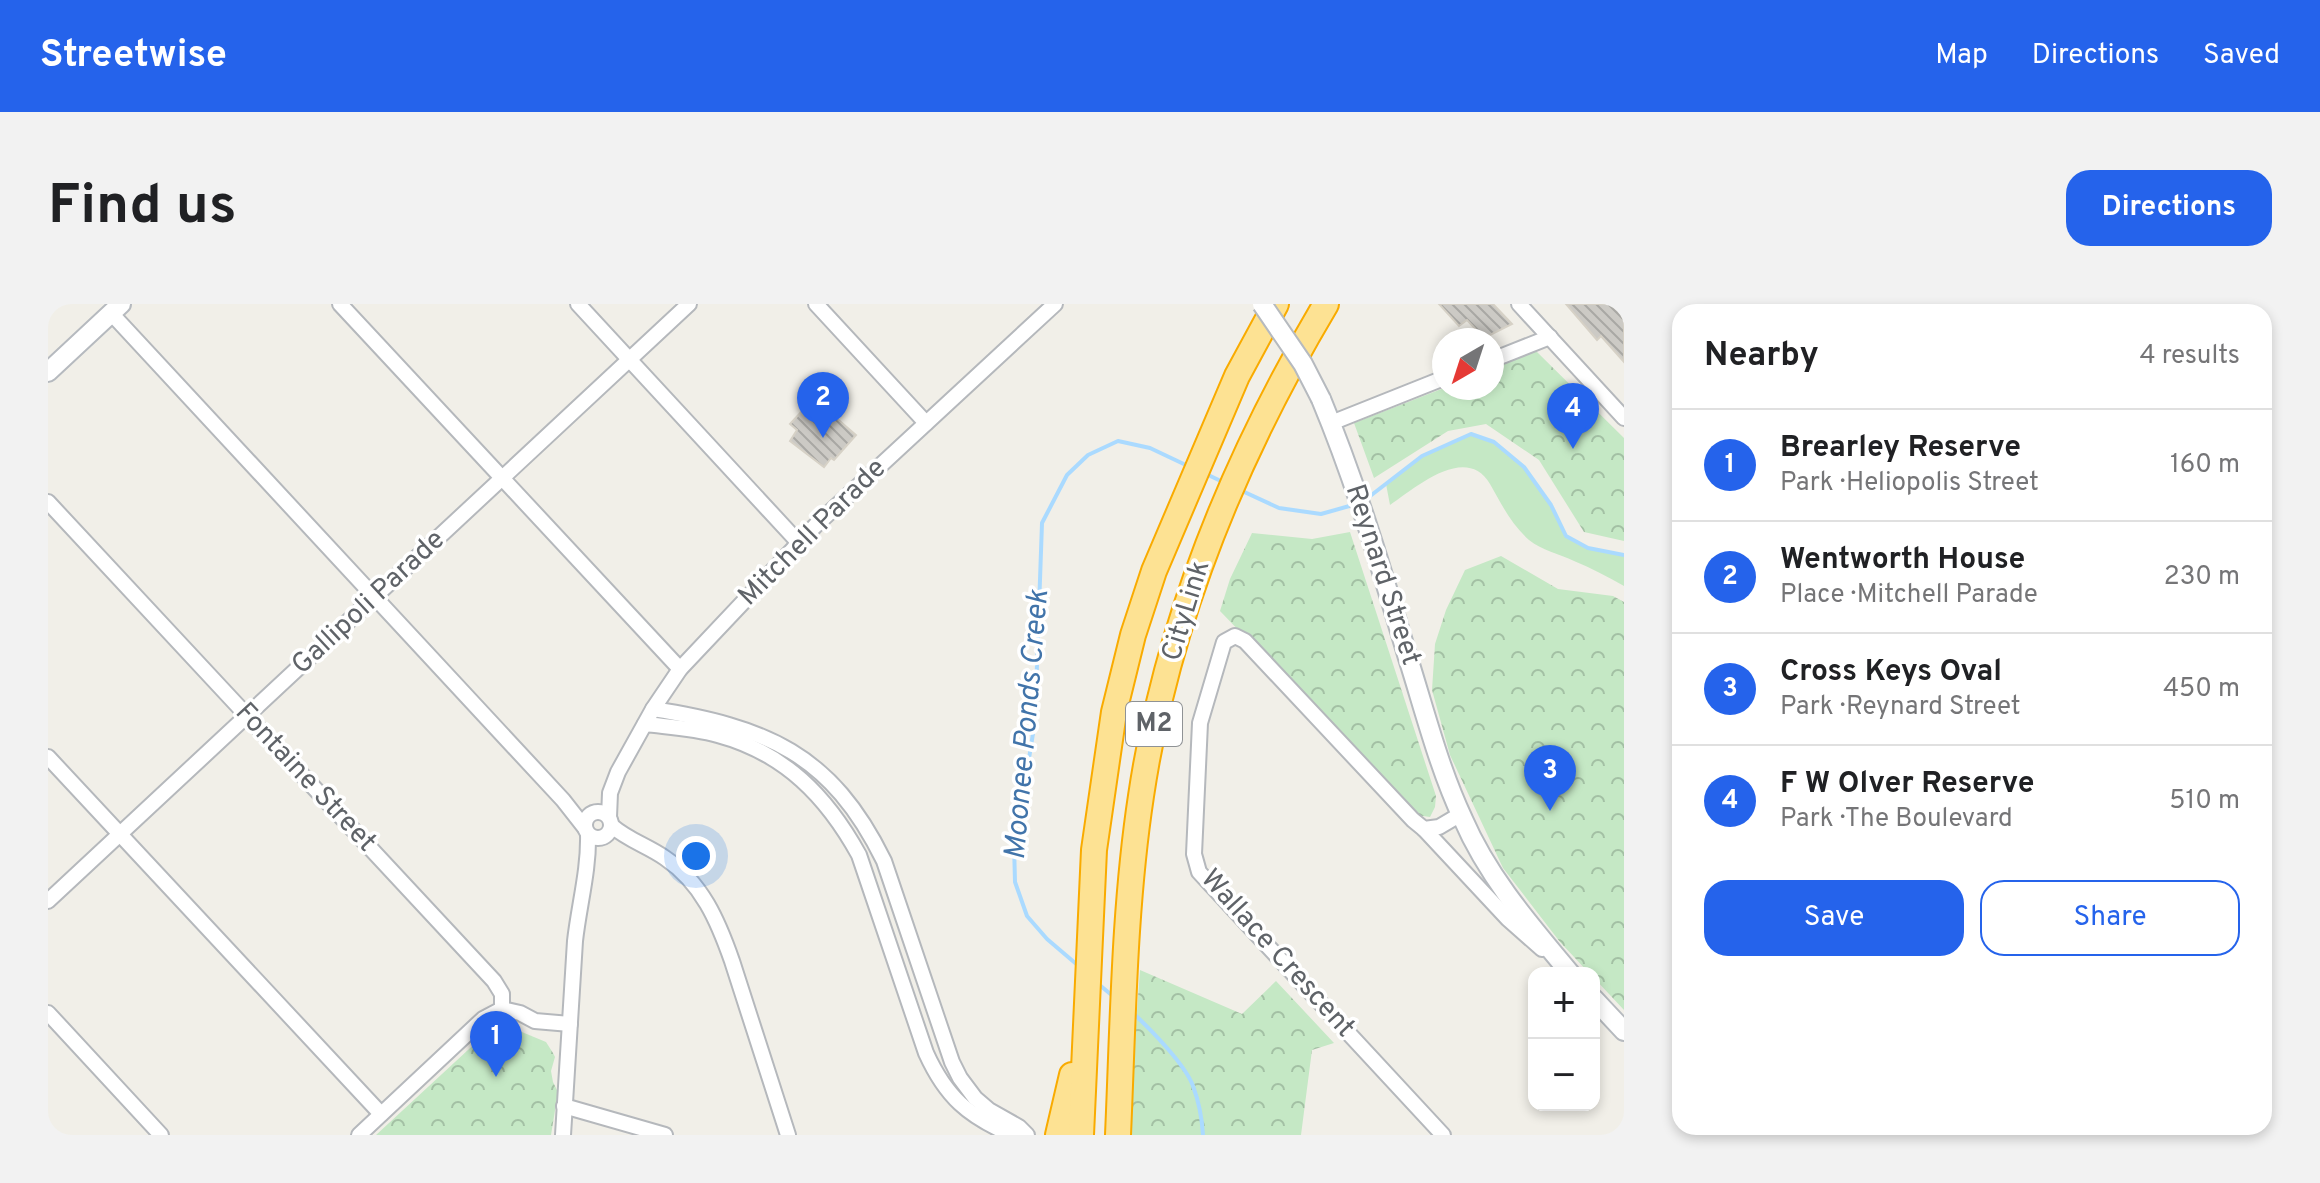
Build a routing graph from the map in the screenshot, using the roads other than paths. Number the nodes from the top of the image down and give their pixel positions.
1 (340, 304) edge
2 (578, 304) edge
3 (689, 304) edge
4 (816, 304) edge
5 (1055, 304) edge
6 (1262, 304) edge
7 (1276, 304) edge
8 (1326, 304) edge
9 (1519, 304) edge
10 (116, 309) edge
11 (1550, 337) junction
12 (1504, 355) edge
13 (630, 360) junction
14 (48, 372) edge
15 (1432, 383) edge
16 (1624, 418) edge
17 (926, 423) junction
18 (1331, 423) junction
19 (502, 478) junction
20 (48, 502) edge
21 (799, 543) junction
22 (374, 597) junction
23 (680, 669) junction
24 (653, 709) junction
25 (247, 716) junction
26 (645, 724) junction
27 (48, 757) edge
28 (1461, 814) junction
29 (598, 826) junction
30 (1424, 829) junction
31 (120, 834) junction
32 (48, 901) edge
33 (1563, 967) edge
34 (1565, 967) edge
35 (1600, 1005) edge
36 (502, 1009) junction
37 (48, 1013) edge
38 (1086, 1019) junction
39 (570, 1024) junction
40 (1624, 1031) edge
41 (564, 1106) junction
42 (381, 1114) junction
43 (161, 1135) edge
44 (359, 1135) edge
45 (563, 1135) edge
46 (665, 1135) edge
47 (788, 1135) edge
48 (1012, 1135) edge
49 (1027, 1135) edge
50 (1058, 1135) edge
51 (1081, 1135) edge
52 (1118, 1135) edge
53 (1443, 1135) edge

1 - 19 street
2 - 13 street
3 - 13 street, Gallipoli Parade
4 - 17 street
5 - 17 street, Mitchell Parade
6 - 18 street, Reynard Street, bridge
7 - 38 highway, CityLink / M2
8 - 52 highway, CityLink / M2
9 - 11 street
10 - 14 street
10 - 22 street
11 - 12 street
11 - 16 street
13 - 19 street, Gallipoli Parade
13 - 21 street
15 - 18 street
17 - 21 street, Mitchell Parade
18 - 28 street, Reynard Street
19 - 22 street, Gallipoli Parade
19 - 23 street
20 - 25 street, Fontaine Street
21 - 23 street, Mitchell Parade
22 - 25 street, Gallipoli Parade
22 - 29 street
23 - 24 street, Mitchell Parade
24 - 26 street, Mitchell Parade
24 - 49 street
25 - 31 street, Gallipoli Parade
25 - 36 street, Fontaine Street
26 - 29 street, Mitchell Parade
26 - 48 street
27 - 31 street
28 - 30 street
28 - 34 street, Reynard Street
29 - 39 street, Mitchell Parade
29 - 47 street
30 - 33 street, Wallace Crescent
30 - 53 street, Wallace Crescent
31 - 32 street, Gallipoli Parade
31 - 42 street
35 - 40 street
36 - 39 street
36 - 42 street
37 - 43 street
38 - 50 highway
38 - 51 highway, CityLink / M2
39 - 41 street, Mitchell Parade
41 - 45 street, Mitchell Parade
41 - 46 street
42 - 44 street

